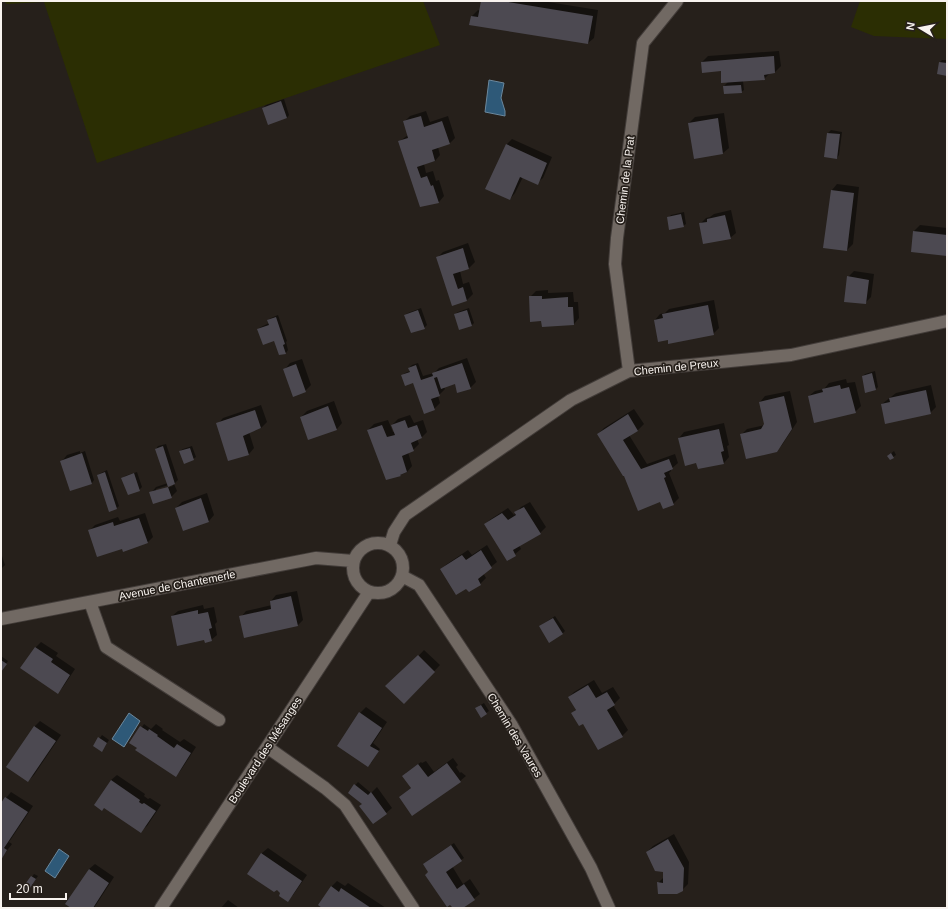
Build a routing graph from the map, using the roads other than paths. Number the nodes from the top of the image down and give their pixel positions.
1 (677, 1) edge
2 (947, 321) edge
3 (629, 372) junction
4 (390, 545) junction
5 (353, 561) junction
6 (402, 576) junction
7 (369, 592) junction
8 (90, 602) junction
9 (1, 619) edge
10 (219, 720) dead end
11 (267, 747) junction
12 (161, 908) edge
13 (412, 908) edge
14 (609, 908) edge

1 - 3 street, Chemin de la Prat
2 - 3 street, Chemin de Preux
3 - 4 street, Chemin de Preux
4 - 5 street
4 - 6 street
5 - 7 street
5 - 8 street, Avenue de Chantemerle
6 - 7 street
6 - 14 street, Chemin des Vaures
7 - 11 street, Boulevard des Mésanges
8 - 9 street, Avenue de Chantemerle
8 - 10 street
11 - 12 street, Boulevard des Mésanges
11 - 13 street

